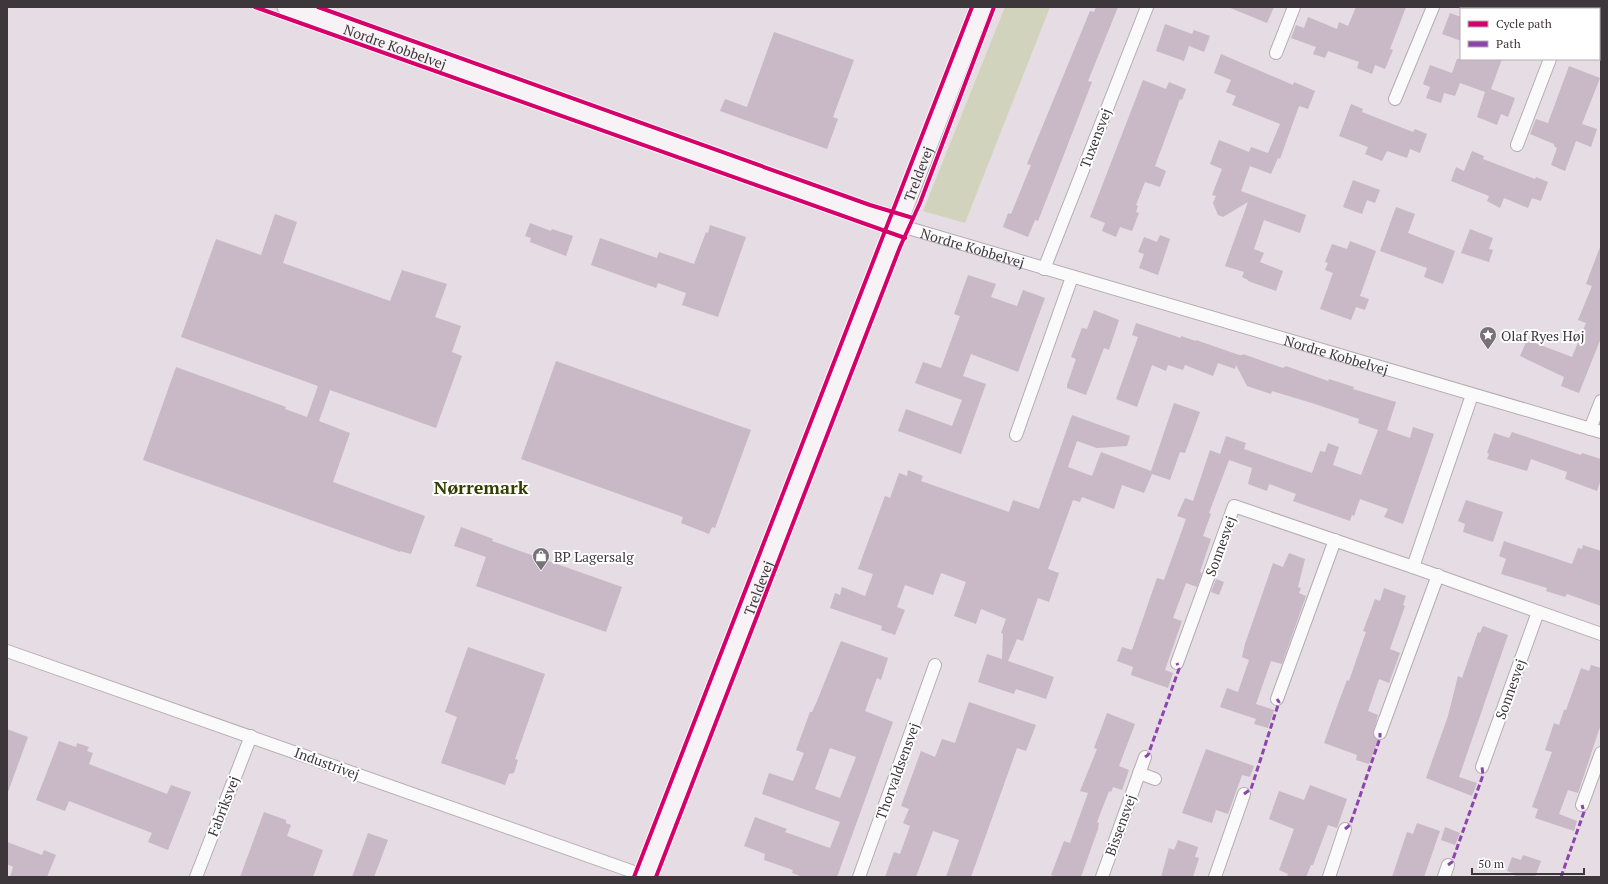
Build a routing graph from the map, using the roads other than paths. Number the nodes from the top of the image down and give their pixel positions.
1 (286, 7) edge
2 (982, 7) edge
3 (1147, 7) edge
4 (1294, 7) edge
5 (1433, 7) edge
6 (1276, 53) dead end
7 (1550, 60) edge
8 (1395, 99) dead end
9 (1516, 145) dead end
10 (898, 225) junction
11 (1044, 269) junction
12 (1072, 278) junction
13 (1472, 395) junction
14 (1601, 401) edge
15 (1596, 431) edge
16 (1016, 435) dead end
17 (1335, 540) junction
18 (1413, 567) junction
19 (1438, 576) junction
20 (1538, 612) junction
21 (1601, 634) edge
22 (7, 651) edge
23 (1176, 663) dead end
24 (935, 665) dead end
25 (1278, 699) dead end
26 (1380, 733) dead end
27 (251, 736) junction
28 (1601, 754) edge
29 (1145, 757) dead end
30 (1482, 767) dead end
31 (1139, 773) junction
32 (1155, 779) dead end
33 (1244, 794) dead end
34 (1582, 805) dead end
35 (1346, 829) dead end
36 (1448, 865) dead end
37 (196, 877) edge
38 (646, 877) edge
39 (859, 877) edge
40 (1102, 877) edge
41 (1215, 877) edge
42 (1329, 877) edge
43 (1444, 877) edge

1 - 10 street, Nordre Kobbelvej
2 - 10 street, Treldevej
3 - 11 street, Tuxensvej
4 - 6 street
5 - 8 street
7 - 9 street
10 - 11 street, Nordre Kobbelvej
10 - 38 street, Treldevej
11 - 12 street, Nordre Kobbelvej
12 - 13 street, Nordre Kobbelvej
12 - 16 street
13 - 15 street, Nordre Kobbelvej
13 - 18 street
14 - 15 street
17 - 18 street, Sonnesvej
17 - 23 street, Sonnesvej
17 - 25 street
18 - 19 street, Sonnesvej
19 - 20 street, Sonnesvej
19 - 26 street
20 - 21 street, Sonnesvej
20 - 30 street, Sonnesvej
22 - 27 street, Industrivej
24 - 39 street, Thorvaldsensvej
27 - 37 street, Fabriksvej
27 - 38 street, Industrivej
28 - 34 street
29 - 31 street, Bissensvej
31 - 32 street
31 - 40 street, Bissensvej
33 - 41 street
35 - 42 street
36 - 43 street

